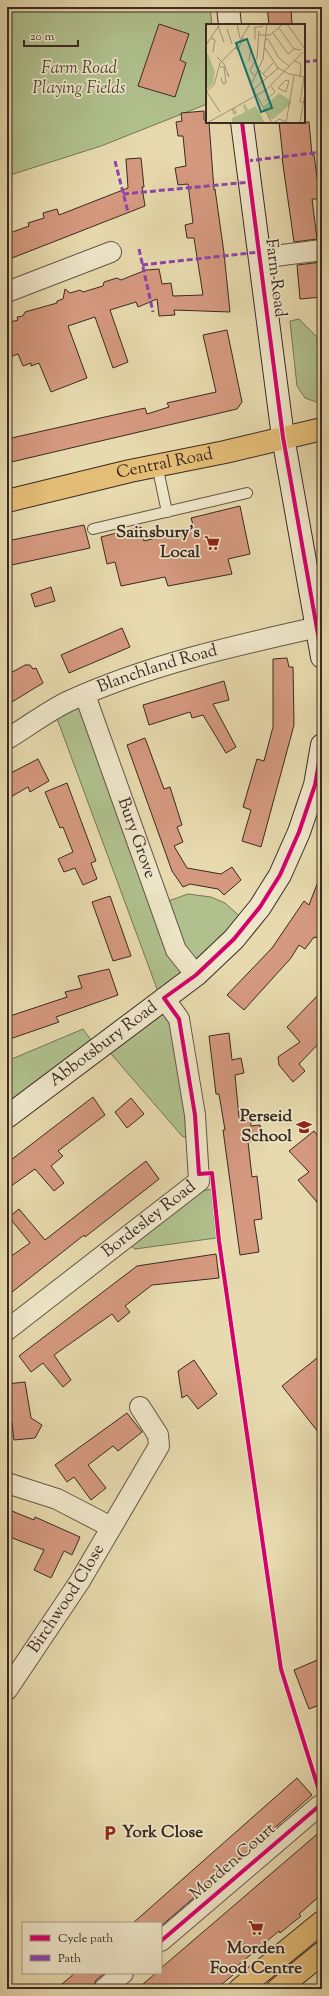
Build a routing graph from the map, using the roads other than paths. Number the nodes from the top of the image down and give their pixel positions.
1 (228, 7) edge
2 (230, 24) edge
3 (242, 123) edge
4 (322, 250) edge
5 (110, 252) dead end
6 (260, 258) junction
7 (7, 292) edge
8 (322, 429) edge
9 (283, 437) junction
10 (157, 465) junction
11 (247, 493) dead end
12 (7, 501) edge
13 (167, 512) junction
14 (93, 528) dead end
15 (318, 627) junction
16 (322, 657) edge
17 (85, 695) junction
18 (7, 739) edge
19 (322, 744) edge
20 (196, 974) junction
21 (164, 998) junction
22 (7, 1117) edge
23 (7, 1330) edge
24 (140, 1407) dead end
25 (7, 1483) edge
26 (111, 1527) junction
27 (7, 1690) edge
28 (322, 1806) edge
29 (322, 1922) edge
30 (162, 1940) edge
31 (322, 1953) edge
32 (122, 1974) edge
33 (104, 1989) edge
34 (240, 1989) edge
35 (278, 1989) edge

1 - 2 street
3 - 6 street, Farm Road
4 - 6 street
5 - 7 street
6 - 9 street, Farm Road
8 - 9 main road, Central Road
9 - 10 main road, Central Road
9 - 15 street
10 - 12 main road, Central Road
10 - 13 lane
11 - 13 lane
13 - 14 lane
15 - 16 street
15 - 17 street, Blanchland Road
17 - 18 street, Blanchland Road
17 - 20 street, Bury Grove
19 - 20 street, Abbotsbury Road
20 - 21 street, Abbotsbury Road
21 - 22 street, Abbotsbury Road
21 - 23 street, Bordesley Road
24 - 26 street, Birchwood Close
25 - 26 street, Birchwood Close
26 - 27 street, Birchwood Close
28 - 30 street, Morden Court
29 - 34 main road
31 - 35 main road
32 - 33 street

